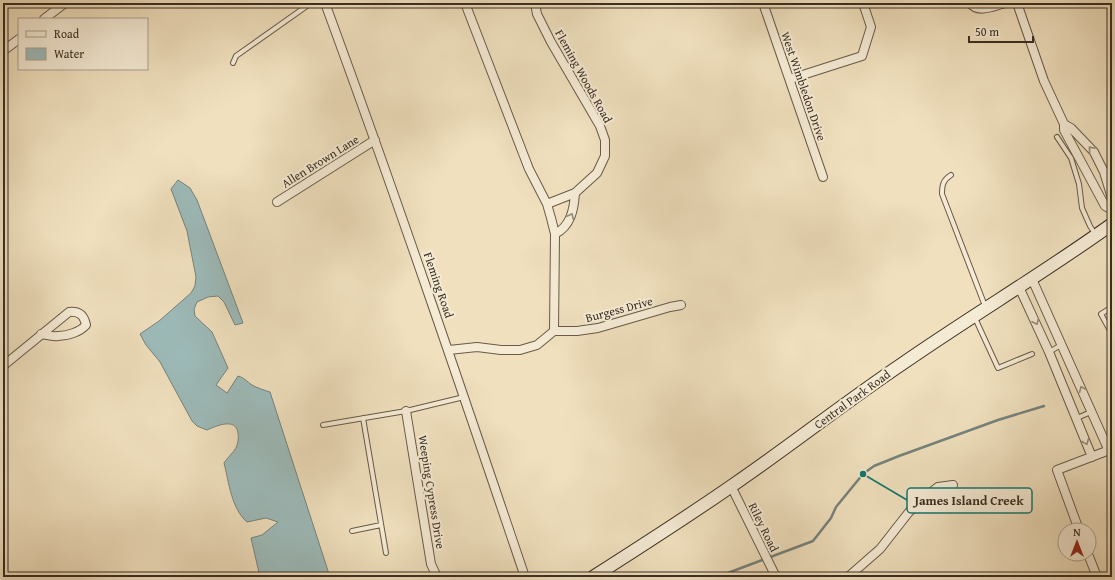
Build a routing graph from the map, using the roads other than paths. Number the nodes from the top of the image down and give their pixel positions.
1 (65, 3) edge
2 (311, 3) edge
3 (325, 3) edge
4 (465, 3) edge
5 (535, 3) edge
6 (763, 3) edge
7 (863, 3) edge
8 (970, 3) edge
9 (1005, 3) edge
10 (1017, 3) edge
11 (45, 18) edge
12 (18, 40) edge
13 (3, 51) edge
14 (233, 63) dead end
15 (790, 79) junction
16 (1064, 124) junction
17 (1057, 137) dead end
18 (376, 140) junction
19 (951, 175) dead end
20 (823, 177) dead end
21 (575, 193) junction
22 (1112, 198) edge
23 (278, 202) dead end
24 (547, 204) junction
25 (1112, 210) edge
26 (1112, 224) edge
27 (555, 234) junction
28 (1096, 235) junction
29 (1032, 279) junction
30 (1019, 287) junction
31 (681, 305) dead end
32 (1112, 307) edge
33 (986, 308) junction
34 (974, 316) junction
35 (554, 331) junction
36 (41, 334) junction
37 (1112, 334) edge
38 (1062, 345) junction
39 (448, 350) junction
40 (1049, 352) junction
41 (1032, 354) dead end
42 (3, 366) edge
43 (464, 397) junction
44 (406, 411) junction
45 (1091, 412) junction
46 (363, 418) junction
47 (1077, 418) junction
48 (323, 425) dead end
49 (1110, 450) edge
50 (1092, 457) junction
51 (953, 485) dead end
52 (732, 486) junction
53 (1076, 522) edge
54 (381, 524) junction
55 (352, 532) dead end
56 (386, 553) dead end
57 (1091, 562) edge
58 (437, 577) edge
59 (525, 577) edge
60 (593, 577) edge
61 (776, 577) edge
62 (848, 577) edge
63 (1097, 577) edge

1 - 11 street
2 - 14 lane
3 - 18 street, Fleming Road
4 - 24 street
5 - 21 street, Fleming Woods Road
6 - 15 street, West Wimbledon Drive
7 - 15 street
8 - 9 street
10 - 16 street
12 - 13 street
15 - 20 street, West Wimbledon Drive
22 -> 16 street
16 - 25 street
17 - 28 lane
18 - 23 street, Allen Brown Lane
18 - 39 street, Fleming Road
19 - 33 lane
21 - 24 street, Fleming Woods Road
27 -> 21 street
24 - 27 street
26 - 28 street, Central Park Road
27 - 35 street
28 - 29 street, Central Park Road
29 - 30 street, Central Park Road
29 - 38 street
30 - 33 street, Central Park Road
30 -> 40 street
31 - 35 street, Burgess Drive
32 - 37 lane
33 - 34 street, Central Park Road
34 - 41 lane
34 - 52 street, Central Park Road
35 - 39 street
36 - 36 street
36 - 42 street
38 - 40 lane
45 -> 38 street
39 - 43 street, Fleming Road
40 - 47 street
43 - 44 lane
43 - 59 street, Fleming Road
44 - 46 lane
44 - 58 street, Weeping Cypress Drive
45 - 47 lane
45 - 49 street
46 - 48 lane
46 - 54 lane
47 -> 50 street
49 - 50 street
50 - 53 street
51 - 62 street
52 - 60 street, Central Park Road
52 - 61 street, Riley Road
54 - 55 lane
54 - 56 lane
57 - 63 street

